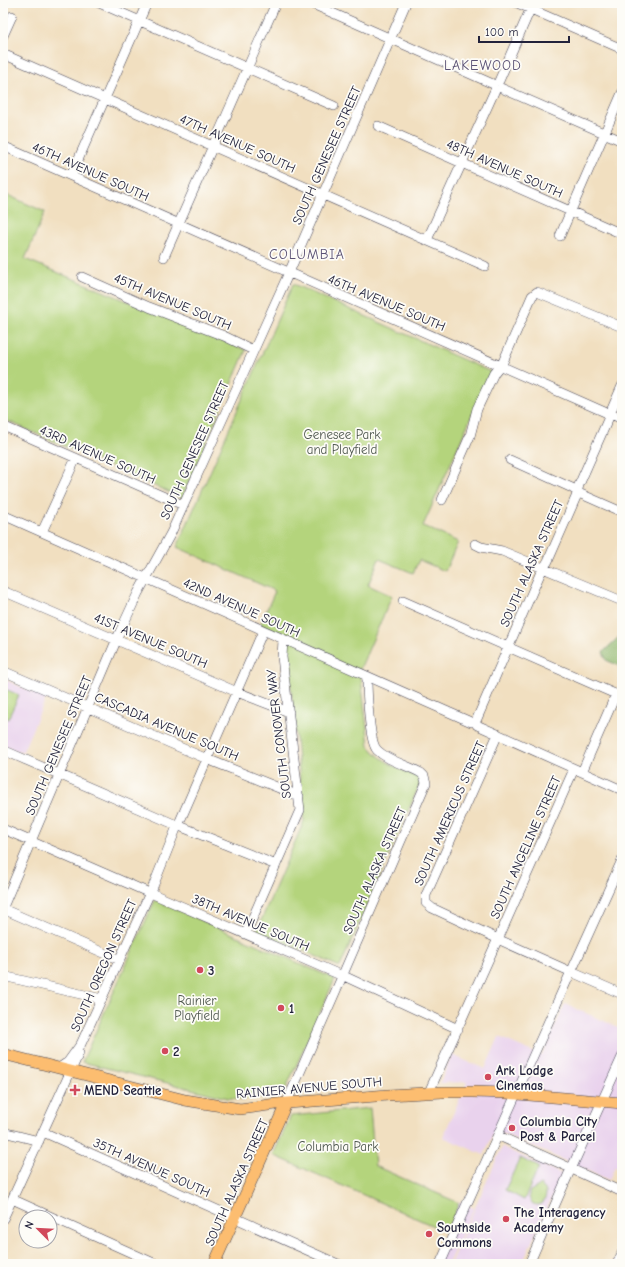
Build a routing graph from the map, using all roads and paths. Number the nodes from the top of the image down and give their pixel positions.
1 (99, 3) edge
2 (147, 3) edge
3 (276, 3) edge
4 (310, 3) edge
5 (406, 3) edge
6 (517, 3) edge
7 (532, 6) edge
8 (12, 16) dead end
9 (139, 21) junction
10 (3, 36) edge
11 (391, 38) junction
12 (622, 49) edge
13 (3, 54) edge
14 (248, 68) junction
15 (497, 86) junction
16 (622, 93) edge
17 (105, 99) junction
18 (334, 106) dead end
19 (378, 126) dead end
20 (604, 133) junction
21 (622, 141) edge
22 (3, 146) edge
23 (213, 146) junction
24 (462, 163) junction
25 (71, 176) junction
26 (323, 195) junction
27 (570, 211) junction
28 (179, 224) junction
29 (622, 234) edge
30 (560, 236) dead end
31 (427, 240) junction
32 (164, 257) dead end
33 (485, 266) dead end
34 (288, 273) junction
35 (82, 277) dead end
36 (622, 327) edge
37 (253, 350) junction
38 (501, 365) junction
39 (622, 386) edge
40 (610, 414) junction
41 (622, 419) edge
42 (3, 426) edge
43 (76, 458) junction
44 (510, 460) dead end
45 (577, 491) junction
46 (442, 500) dead end
47 (184, 505) junction
48 (622, 512) edge
49 (3, 515) edge
50 (42, 532) junction
51 (474, 544) dead end
52 (544, 568) junction
53 (146, 579) junction
54 (3, 591) edge
55 (403, 601) dead end
56 (622, 601) edge
57 (263, 631) junction
58 (116, 640) junction
59 (283, 640) junction
60 (508, 647) junction
61 (3, 671) edge
62 (367, 677) junction
63 (236, 692) junction
64 (619, 696) edge
65 (88, 707) junction
66 (289, 712) junction
67 (475, 723) junction
68 (498, 734) junction
69 (3, 750) edge
70 (207, 758) junction
71 (578, 771) junction
72 (60, 774) junction
73 (622, 790) edge
74 (299, 796) junction
75 (178, 825) junction
76 (3, 829) edge
77 (32, 841) junction
78 (622, 860) edge
79 (276, 865) junction
80 (150, 893) junction
81 (3, 908) edge
82 (246, 933) junction
83 (498, 939) junction
84 (120, 960) junction
85 (572, 972) junction
86 (342, 975) junction
87 (3, 976) edge
88 (622, 994) edge
89 (102, 999) junction
90 (458, 1029) junction
91 (82, 1044) junction
92 (3, 1054) edge
93 (622, 1057) edge
94 (59, 1068) junction
95 (71, 1071) junction
96 (428, 1092) junction
97 (518, 1094) junction
98 (602, 1102) junction
99 (622, 1103) edge
100 (286, 1104) junction
101 (3, 1132) edge
102 (43, 1132) junction
103 (498, 1136) junction
104 (39, 1141) junction
105 (572, 1169) junction
106 (622, 1192) edge
107 (12, 1199) junction
108 (4, 1215) edge
109 (235, 1218) junction
110 (622, 1254) edge
111 (156, 1264) edge
112 (214, 1264) edge
113 (338, 1264) edge
114 (440, 1264) edge
115 (529, 1264) edge
116 (617, 1264) edge

1 - 9 street
2 - 9 street
3 - 14 street
4 - 11 street
5 - 11 street, SOUTH GENESEE STREET
6 - 7 street
7 - 12 street
7 - 15 street
8 - 10 street
9 - 14 street
9 - 17 street
11 - 15 street
11 - 26 street, SOUTH GENESEE STREET
13 - 17 street, 47TH AVENUE SOUTH
14 - 18 street
14 - 23 street
15 - 20 street
15 - 24 street
16 - 20 street
17 - 23 street, 47TH AVENUE SOUTH
17 - 25 street
19 - 24 street, 48TH AVENUE SOUTH
20 - 21 street
20 - 27 street
22 - 25 street, 46TH AVENUE SOUTH
23 - 26 street, 47TH AVENUE SOUTH
23 - 28 street
24 - 27 street, 48TH AVENUE SOUTH
24 - 31 street
25 - 28 street, 46TH AVENUE SOUTH
26 - 31 street, 47TH AVENUE SOUTH
26 - 34 street, SOUTH GENESEE STREET
27 - 29 street, 48TH AVENUE SOUTH
27 - 30 street
28 - 32 street
28 - 34 street, 46TH AVENUE SOUTH
31 - 33 street, 47TH AVENUE SOUTH
34 - 37 street, SOUTH GENESEE STREET
34 - 38 street, 46TH AVENUE SOUTH
35 - 37 street, 45TH AVENUE SOUTH
36 - 38 street
37 - 47 street, SOUTH GENESEE STREET
38 - 40 street, 46TH AVENUE SOUTH
38 - 46 street
39 - 40 street, SOUTH ALASKA STREET
40 - 41 street, 46TH AVENUE SOUTH
40 - 45 street, SOUTH ALASKA STREET
42 - 43 street, 43RD AVENUE SOUTH
43 - 47 street, 43RD AVENUE SOUTH
43 - 50 street
44 - 45 street
45 - 48 street
45 - 52 street, SOUTH ALASKA STREET
47 - 53 street, SOUTH GENESEE STREET
49 - 50 street, 42ND AVENUE SOUTH
50 - 53 street, 42ND AVENUE SOUTH
51 - 52 street
52 - 56 street
52 - 60 street, SOUTH ALASKA STREET
53 - 57 street, 42ND AVENUE SOUTH
53 - 58 street, SOUTH GENESEE STREET
54 - 58 street, 41ST AVENUE SOUTH
55 - 60 street
57 - 59 street, 42ND AVENUE SOUTH
57 - 63 street, SOUTH OREGON STREET
58 - 63 street, 41ST AVENUE SOUTH
58 - 65 street, SOUTH GENESEE STREET
59 - 62 street, 42ND AVENUE SOUTH
59 - 66 street, SOUTH CONOVER WAY
60 - 64 street
60 - 67 street, SOUTH ALASKA STREET
61 - 65 street, CASCADIA AVENUE SOUTH
62 - 67 street, 42ND AVENUE SOUTH
62 - 86 street, SOUTH ALASKA STREET
63 - 66 street, 41ST AVENUE SOUTH
63 - 70 street, SOUTH OREGON STREET
64 - 71 street, SOUTH ANGELINE STREET
65 - 70 street, CASCADIA AVENUE SOUTH
65 - 72 street, SOUTH GENESEE STREET
66 - 74 street, SOUTH CONOVER WAY
67 - 68 street, 42ND AVENUE SOUTH
68 - 71 street, 42ND AVENUE SOUTH
68 - 83 street, SOUTH AMERICUS STREET
69 - 72 street
70 - 74 street, CASCADIA AVENUE SOUTH
70 - 75 street, SOUTH OREGON STREET
71 - 73 street, 42ND AVENUE SOUTH
71 - 83 street, SOUTH ANGELINE STREET
72 - 75 street
72 - 77 street, SOUTH GENESEE STREET
74 - 79 street, SOUTH CONOVER WAY
75 - 79 street
75 - 80 street, SOUTH OREGON STREET
76 - 77 street, 38TH AVENUE SOUTH
77 - 80 street, 38TH AVENUE SOUTH
77 - 81 street, SOUTH GENESEE STREET
78 - 85 street
79 - 82 street, SOUTH CONOVER WAY
80 - 82 street, 38TH AVENUE SOUTH
80 - 84 street, SOUTH OREGON STREET
81 - 84 street
82 - 86 street, 38TH AVENUE SOUTH
83 - 85 street
83 - 90 street, SOUTH ANGELINE STREET
84 - 89 street, SOUTH OREGON STREET
85 - 88 street
85 - 97 street
86 - 90 street, 38TH AVENUE SOUTH
86 - 100 street, SOUTH ALASKA STREET
87 - 89 street
89 - 91 street, SOUTH OREGON STREET
90 - 96 street, SOUTH ANGELINE STREET
91 - 94 street, SOUTH OREGON STREET
91 - 95 street, SOUTH OREGON STREET
92 - 94 main road, RAINIER AVENUE SOUTH
93 - 98 street
94 - 95 main road, RAINIER AVENUE SOUTH
95 - 100 main road, RAINIER AVENUE SOUTH
95 - 102 street, SOUTH OREGON STREET
96 - 97 main road, RAINIER AVENUE SOUTH
96 - 100 main road, RAINIER AVENUE SOUTH
97 - 98 main road, RAINIER AVENUE SOUTH
97 - 103 street
98 - 99 main road, RAINIER AVENUE SOUTH
98 - 105 street
100 - 109 main road, SOUTH ALASKA STREET
101 - 104 street
102 - 104 street, SOUTH OREGON STREET
102 - 109 street, 35TH AVENUE SOUTH
103 - 105 street
103 - 114 street
104 - 107 street, SOUTH OREGON STREET
105 - 106 street
105 - 115 street
107 - 108 street, SOUTH OREGON STREET
107 - 111 street
109 - 112 main road, SOUTH ALASKA STREET
109 - 113 street, 35TH AVENUE SOUTH
110 - 116 street

